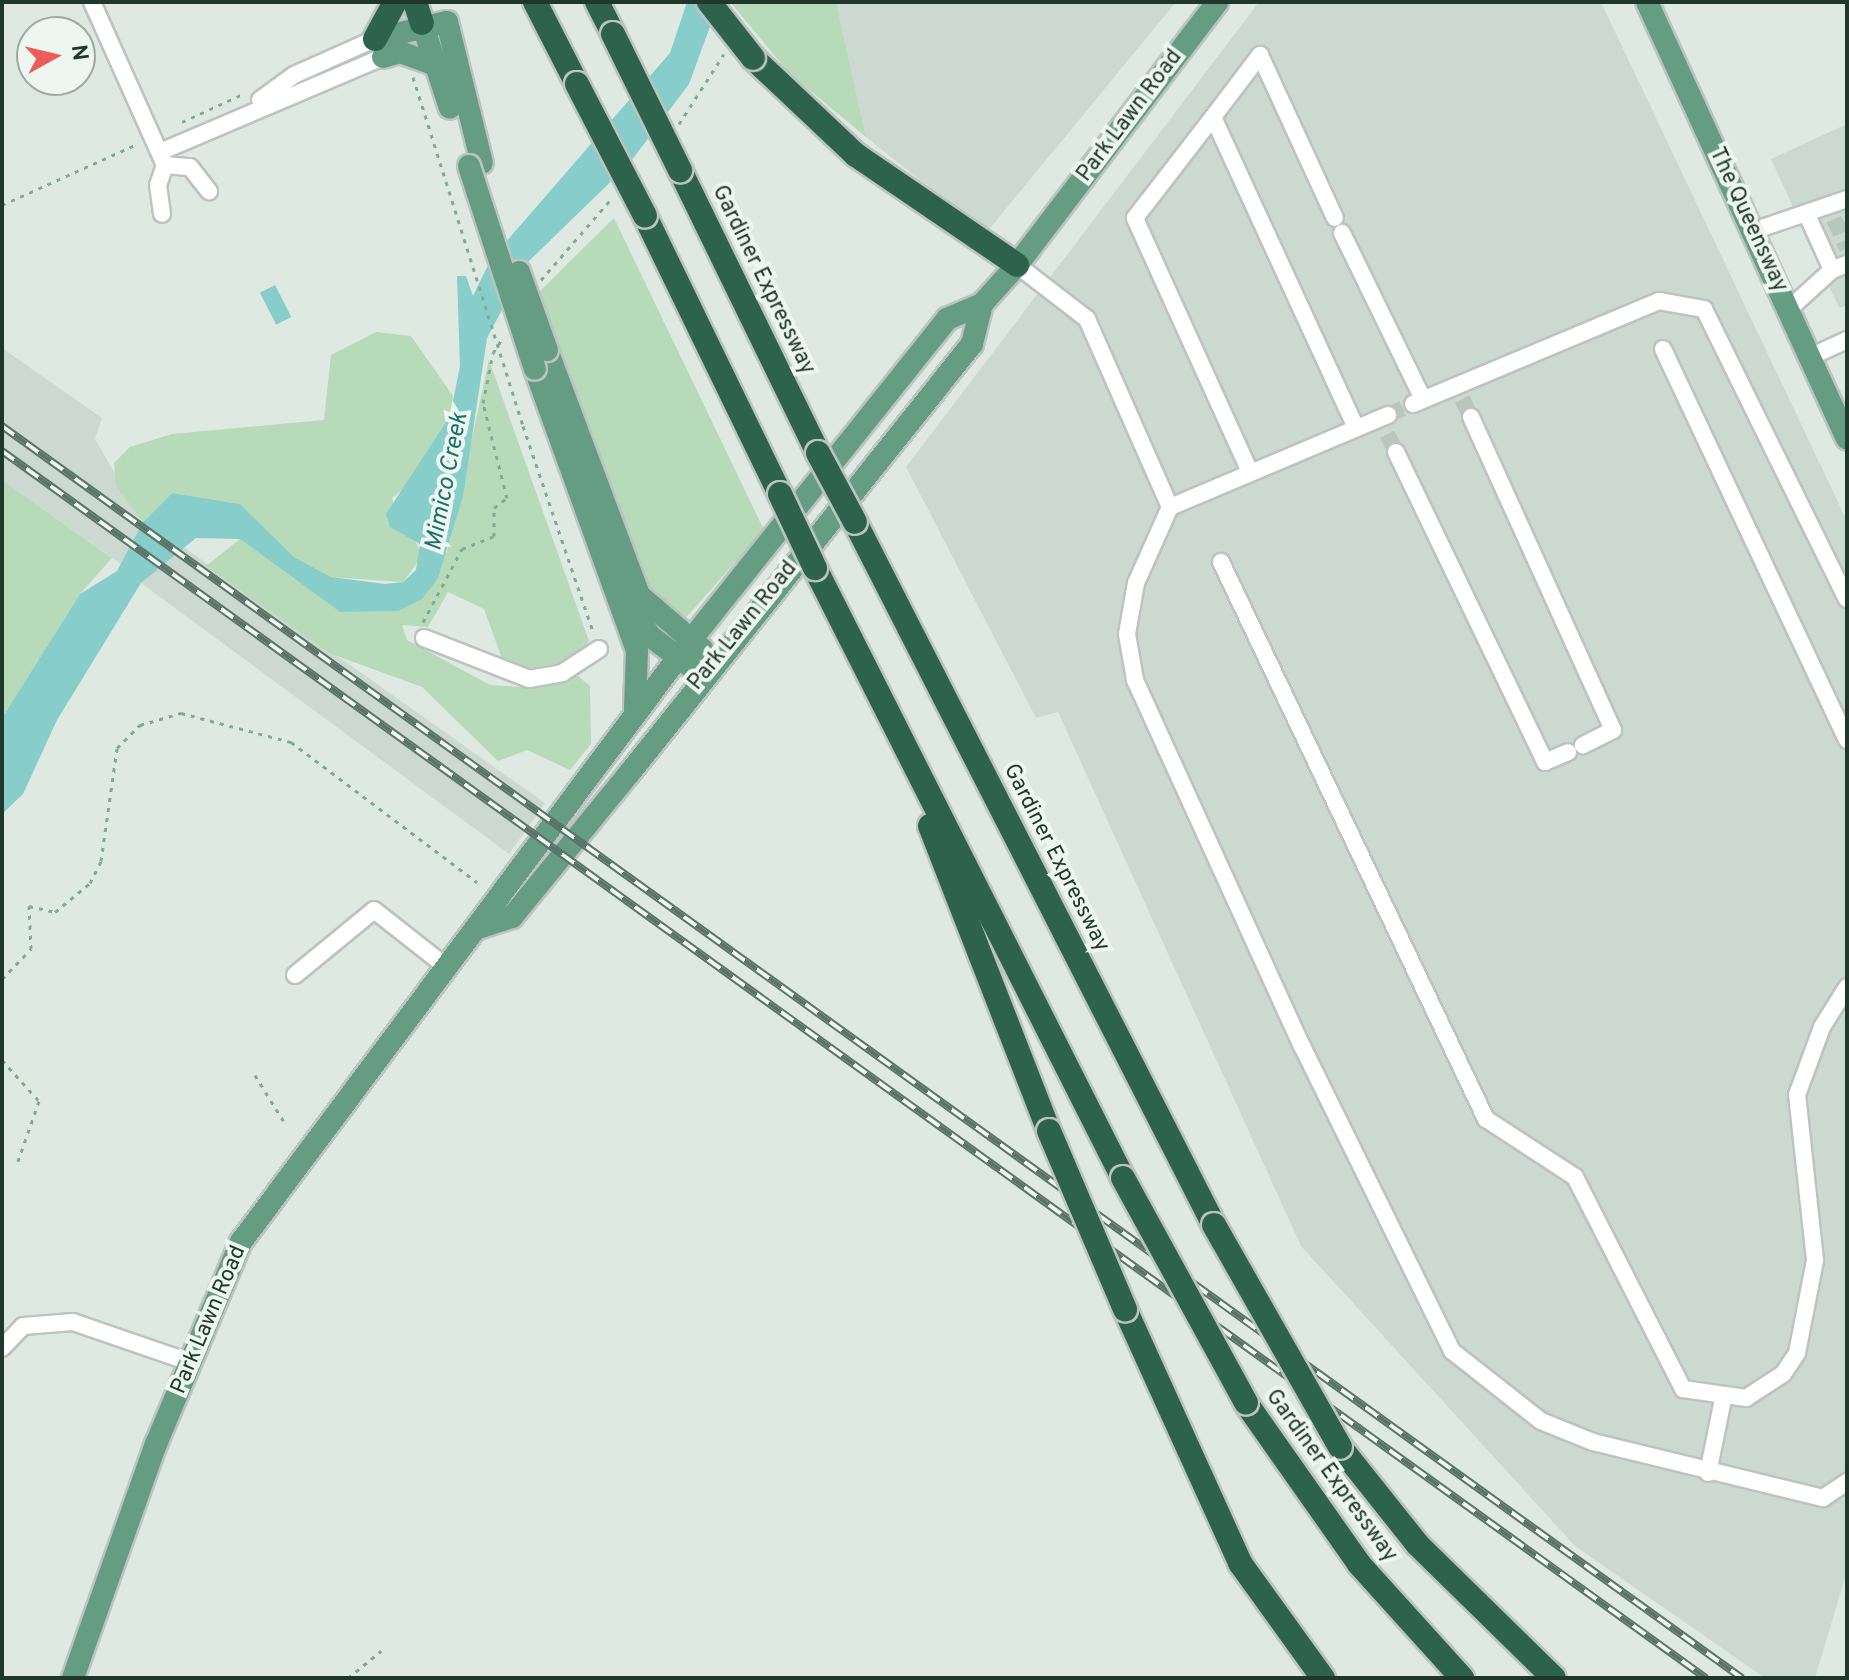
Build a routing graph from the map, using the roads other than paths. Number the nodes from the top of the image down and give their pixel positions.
1 (92, 2) edge
2 (395, 2) edge
3 (535, 2) edge
4 (597, 2) edge
5 (709, 2) edge
6 (1217, 2) edge
7 (1647, 2) edge
8 (419, 12) edge
9 (379, 48) junction
10 (436, 65) junction
11 (1213, 117) junction
12 (163, 159) junction
13 (476, 165) junction
14 (209, 191) dead end
15 (1847, 199) edge
16 (162, 214) dead end
17 (1808, 217) junction
18 (1753, 231) junction
19 (1017, 265) junction
20 (1840, 267) edge
21 (982, 304) junction
22 (1789, 309) junction
23 (1847, 340) edge
24 (1663, 349) dead end
25 (1810, 357) junction
26 (541, 359) junction
27 (1471, 417) tunnel mouth
28 (1356, 428) junction
29 (1387, 434) tunnel mouth
30 (1847, 438) edge
31 (1396, 452) tunnel mouth
32 (1250, 472) junction
33 (1170, 507) junction
34 (1221, 562) dead end
35 (613, 582) junction
36 (1847, 599) edge
37 (424, 638) road end
38 (599, 649) road end
39 (685, 649) junction
40 (708, 667) junction
41 (866, 673) junction
42 (634, 716) junction
43 (1847, 740) edge
44 (481, 927) junction
45 (449, 969) junction
46 (295, 975) dead end
47 (1847, 987) edge
48 (2, 1348) edge
49 (189, 1362) junction
50 (1723, 1399) junction
51 (1708, 1473) junction
52 (1847, 1482) edge
53 (73, 1678) edge
54 (1323, 1678) edge
55 (1462, 1678) edge
56 (1554, 1678) edge

1 - 12 street
2 - 9 highway
3 - 41 highway, Gardiner Expressway, bridge
4 - 56 highway, Gardiner Expressway, bridge
5 - 19 highway, bridge
6 - 19 main road, Park Lawn Road
7 - 18 main road, The Queensway
8 - 9 main road
8 - 10 main road
8 - 13 main road
9 - 10 main road
9 - 12 street
10 - 13 main road
11 - 28 street
11 - 32 street
11 - 36 street
12 - 14 street
12 - 16 street
13 - 26 main road, bridge
15 - 17 street
17 - 18 street
17 - 20 street
18 - 22 main road, The Queensway
19 - 21 main road, Park Lawn Road
19 - 33 street
20 - 22 street
21 - 39 main road, Park Lawn Road
21 - 40 main road, Park Lawn Road
22 - 25 main road, The Queensway
23 - 25 street
24 - 43 street
25 - 30 main road, The Queensway
26 - 35 main road
26 - 39 main road
27 - 31 street
28 - 29 street
28 - 32 street
32 - 33 street
33 - 51 street
34 - 50 street
35 - 39 main road
35 - 42 main road
37 - 38 street
39 - 40 main road
39 - 42 main road, Park Lawn Road
40 - 44 main road, Park Lawn Road
41 - 54 highway, bridge
41 - 55 highway, Gardiner Expressway, bridge
42 - 44 main road, Park Lawn Road
44 - 45 main road, Park Lawn Road
45 - 46 street
45 - 49 main road, Park Lawn Road
47 - 50 street
48 - 49 street
49 - 53 main road, Park Lawn Road
50 - 51 street
51 - 52 street

